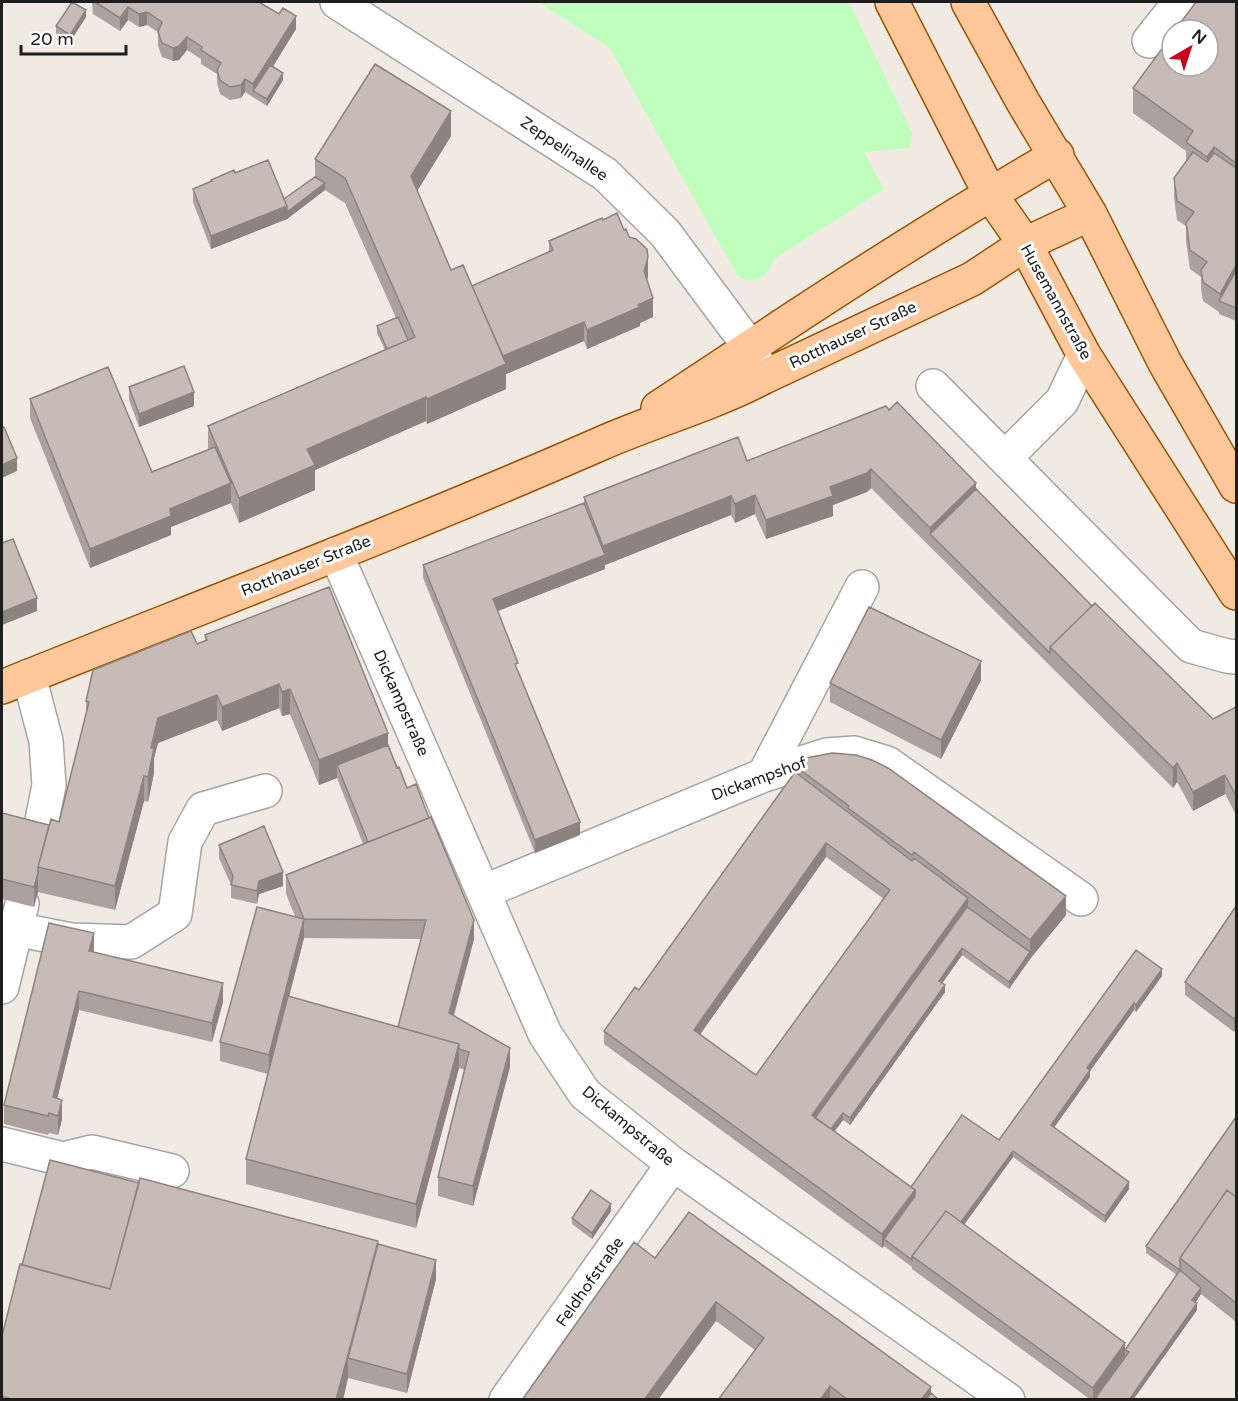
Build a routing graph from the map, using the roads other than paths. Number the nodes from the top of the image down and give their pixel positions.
1 (337, 2) edge
2 (892, 2) edge
3 (968, 2) edge
4 (1180, 2) edge
5 (1149, 41) dead end
6 (1057, 155) junction
7 (990, 194) junction
8 (1089, 214) junction
9 (1025, 244) junction
10 (749, 346) junction
11 (1084, 356) junction
12 (764, 377) junction
13 (933, 386) dead end
14 (608, 440) junction
15 (1005, 458) junction
16 (1236, 486) edge
17 (336, 554) junction
18 (862, 587) dead end
19 (1236, 593) edge
20 (1236, 657) edge
21 (15, 682) edge
22 (764, 775) junction
23 (265, 791) dead end
24 (38, 841) edge
25 (483, 892) junction
26 (1081, 899) dead end
27 (2, 987) edge
28 (2, 1144) edge
29 (673, 1164) junction
30 (172, 1171) dead end
31 (506, 1400) edge
32 (1008, 1400) edge

1 - 10 street, Zeppelinallee
2 - 7 main road, Husemannstraße
3 - 6 main road
4 - 5 street
6 - 7 main road, Rotthauser Straße
6 - 8 main road
7 - 9 main road, Husemannstraße
7 - 10 main road, Rotthauser Straße
8 - 9 main road, Rotthauser Straße
8 - 16 main road
9 - 11 main road, Husemannstraße
9 - 12 main road, Rotthauser Straße
10 - 12 street, Zeppelinallee
10 - 14 main road, Rotthauser Straße
11 - 15 street
11 - 19 main road, Husemannstraße
12 - 14 main road, Rotthauser Straße
13 - 15 street
14 - 17 main road, Rotthauser Straße
15 - 20 street
17 - 21 main road, Rotthauser Straße
17 - 25 street, Dickampstraße
18 - 22 street
21 - 24 street
22 - 25 street, Dickampshof
22 - 26 street, Dickampshof
23 - 27 street
25 - 29 street, Dickampstraße
28 - 30 street
29 - 31 street, Feldhofstraße
29 - 32 street, Dickampstraße

